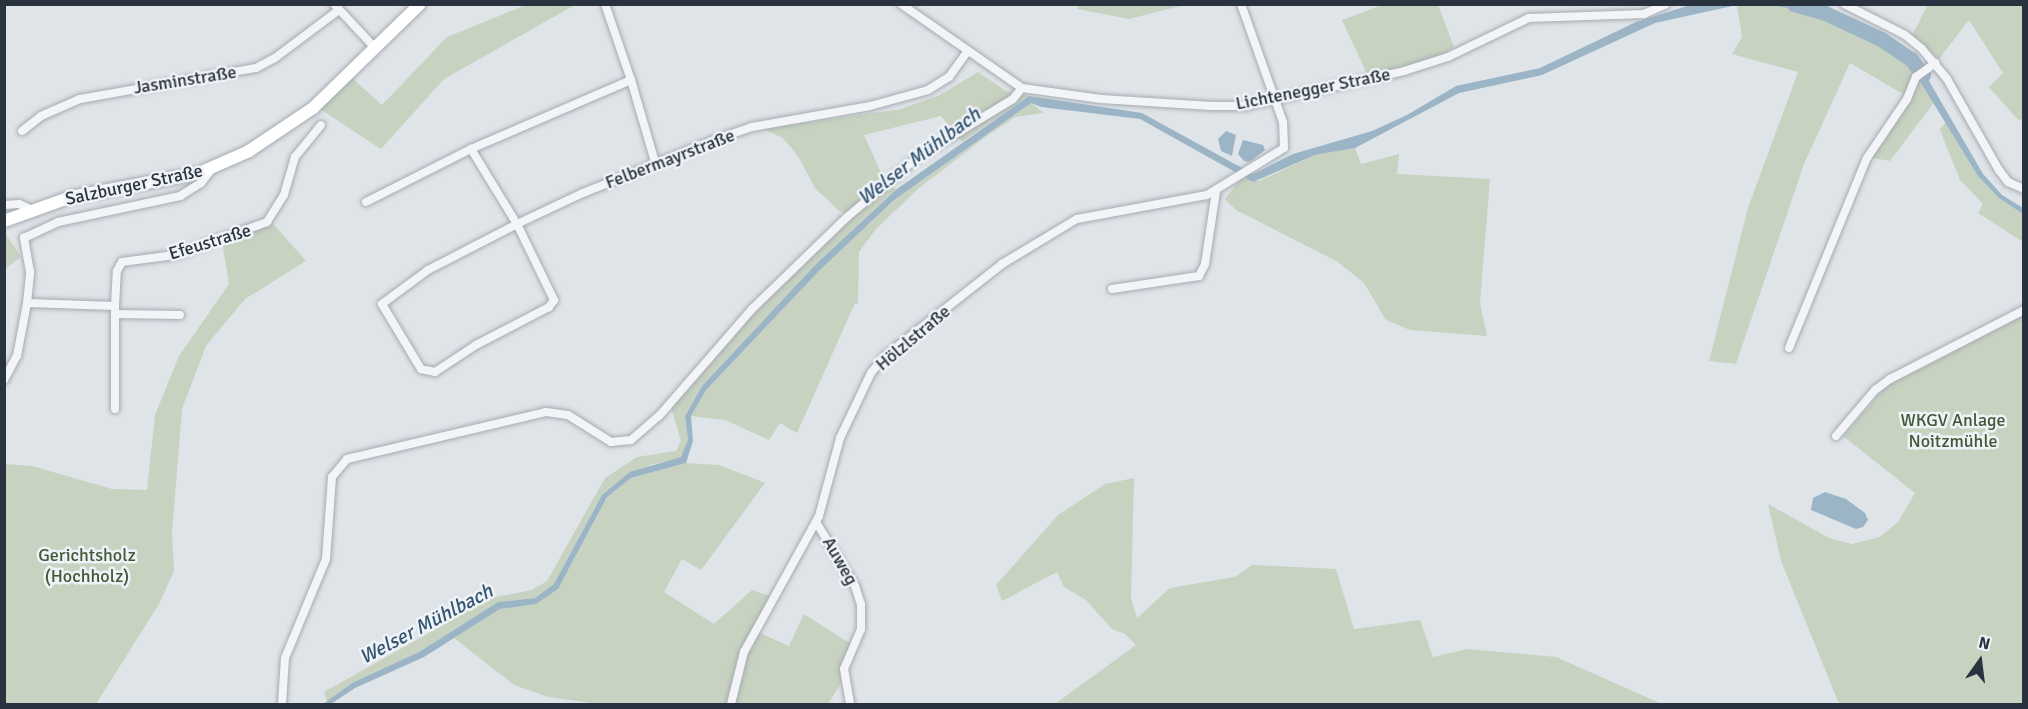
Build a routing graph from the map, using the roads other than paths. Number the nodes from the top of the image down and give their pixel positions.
1 (420, 4) edge
2 (605, 4) edge
3 (902, 4) edge
4 (1241, 4) edge
5 (1666, 4) edge
6 (1844, 4) edge
7 (336, 7) edge
8 (375, 48) junction
9 (967, 52) junction
10 (1935, 63) junction
11 (631, 80) junction
12 (1022, 88) junction
13 (1276, 100) junction
14 (321, 125) dead end
15 (22, 131) dead end
16 (471, 149) junction
17 (655, 162) junction
18 (213, 167) junction
19 (2024, 189) edge
20 (1216, 191) junction
21 (366, 202) dead end
22 (4, 205) edge
23 (30, 210) junction
24 (6, 220) edge
25 (517, 224) junction
26 (1112, 289) dead end
27 (27, 303) junction
28 (115, 310) junction
29 (2024, 310) edge
30 (180, 315) dead end
31 (1790, 348) dead end
32 (4, 380) edge
33 (115, 409) dead end
34 (1836, 436) dead end
35 (816, 522) junction
36 (282, 705) edge
37 (731, 705) edge
38 (850, 705) edge

1 - 8 main road, Salzburger Straße
2 - 11 street
3 - 9 street, Lichtenegger Straße
4 - 13 street
5 - 13 street, Lichtenegger Straße
6 - 10 street
7 - 8 street
7 - 15 street, Jasminstraße
8 - 18 main road, Salzburger Straße
9 - 12 street, Lichtenegger Straße
9 - 17 street, Felbermayrstraße
10 - 19 street
10 - 31 street
11 - 16 street
11 - 17 street
12 - 13 street, Lichtenegger Straße
12 - 36 street
13 - 20 street, Hölzlstraße
14 - 28 street, Efeustraße
16 - 21 street
16 - 25 street
17 - 25 street, Felbermayrstraße
18 - 23 main road, Salzburger Straße
18 - 27 street
20 - 26 street
20 - 35 street, Hölzlstraße
22 - 23 street
23 - 24 main road, Salzburger Straße
25 - 25 street, Felbermayrstraße
27 - 28 street
27 - 32 street
28 - 30 street
28 - 33 street, Efeustraße
29 - 34 street
35 - 37 street, Hölzlstraße
35 - 38 street, Auweg

